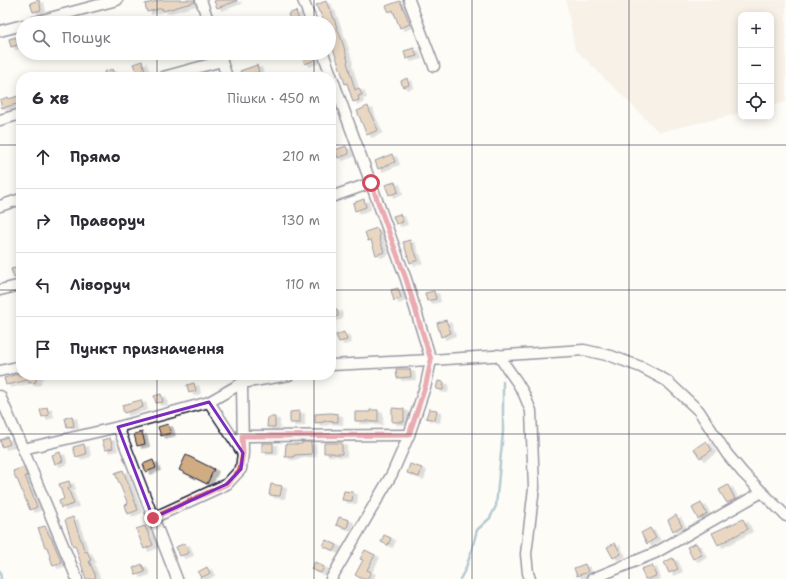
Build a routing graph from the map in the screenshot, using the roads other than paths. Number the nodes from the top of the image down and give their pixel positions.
1 (117, 0) edge
2 (201, 0) edge
3 (303, 0) edge
4 (409, 0) edge
5 (57, 16) edge
6 (207, 16) edge
7 (309, 16) edge
8 (16, 27) edge
9 (0, 31) edge
10 (211, 60) edge
11 (221, 60) edge
12 (326, 60) edge
13 (434, 66) dead end
14 (177, 72) edge
15 (225, 72) edge
16 (330, 72) edge
17 (336, 88) edge
18 (16, 115) edge
19 (0, 120) edge
20 (371, 183) junction
21 (336, 195) edge
22 (16, 201) edge
23 (0, 206) edge
24 (16, 286) edge
25 (0, 290) edge
26 (498, 355) junction
27 (431, 360) junction
28 (336, 364) edge
29 (16, 367) edge
30 (0, 371) edge
31 (260, 380) edge
32 (242, 383) junction
33 (0, 396) edge
34 (210, 402) junction
35 (118, 427) junction
36 (409, 435) junction
37 (242, 436) junction
38 (23, 449) junction
39 (243, 453) junction
40 (762, 492) junction
41 (786, 516) edge
42 (153, 518) junction
43 (77, 579) edge
44 (177, 579) edge
45 (331, 579) edge
46 (530, 579) edge
47 (592, 579) edge

1 - 5 street
2 - 6 street
3 - 7 street
4 - 13 street
8 - 9 street
10 - 14 street
11 - 15 street
12 - 16 street
17 - 20 street
18 - 19 street
20 - 21 street
20 - 27 street
22 - 23 street
24 - 25 street
26 - 27 street
26 - 40 street
26 - 46 street
27 - 28 street
27 - 36 street
29 - 30 street
31 - 32 street
32 - 34 street
32 - 37 street
33 - 38 street
34 - 35 street
34 - 39 street
35 - 38 street
35 - 42 street
36 - 37 street
36 - 45 street
37 - 39 street
38 - 43 street
39 - 42 street
40 - 41 street
40 - 47 street
42 - 44 street

